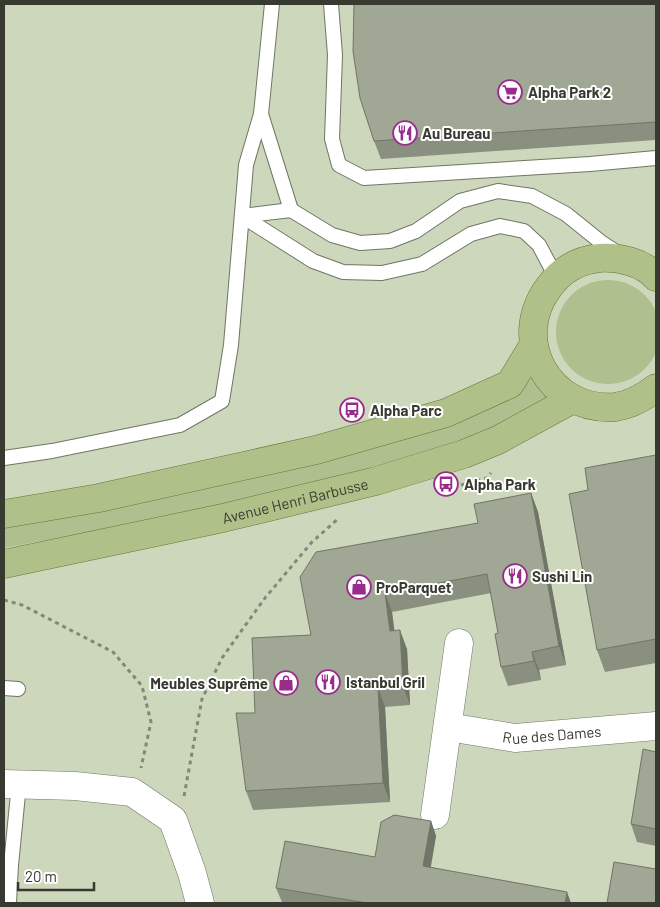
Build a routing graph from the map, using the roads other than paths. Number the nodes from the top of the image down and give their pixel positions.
1 (272, 4) edge
2 (331, 4) edge
3 (260, 114) junction
4 (656, 158) edge
5 (291, 210) junction
6 (242, 216) junction
7 (631, 261) junction
8 (556, 277) junction
9 (656, 277) edge
10 (533, 346) junction
11 (656, 388) edge
12 (574, 399) junction
13 (4, 458) edge
14 (4, 514) edge
15 (4, 564) edge
16 (459, 643) dead end
17 (656, 726) edge
18 (448, 727) junction
19 (12, 784) edge
20 (436, 815) dead end
21 (9, 903) edge
22 (200, 903) edge

1 - 3 lane
2 - 4 lane
3 - 5 lane
3 - 6 lane
5 - 6 lane
5 - 7 lane
6 - 8 lane
6 - 13 lane
7 - 8 main road
7 - 9 main road
8 - 10 main road
10 - 12 main road
10 - 14 main road
11 - 12 main road
12 - 15 main road, Avenue Henri Barbusse
16 - 18 street
17 - 18 street, Rue des Dames
18 - 20 street
19 - 21 lane
19 - 22 street

